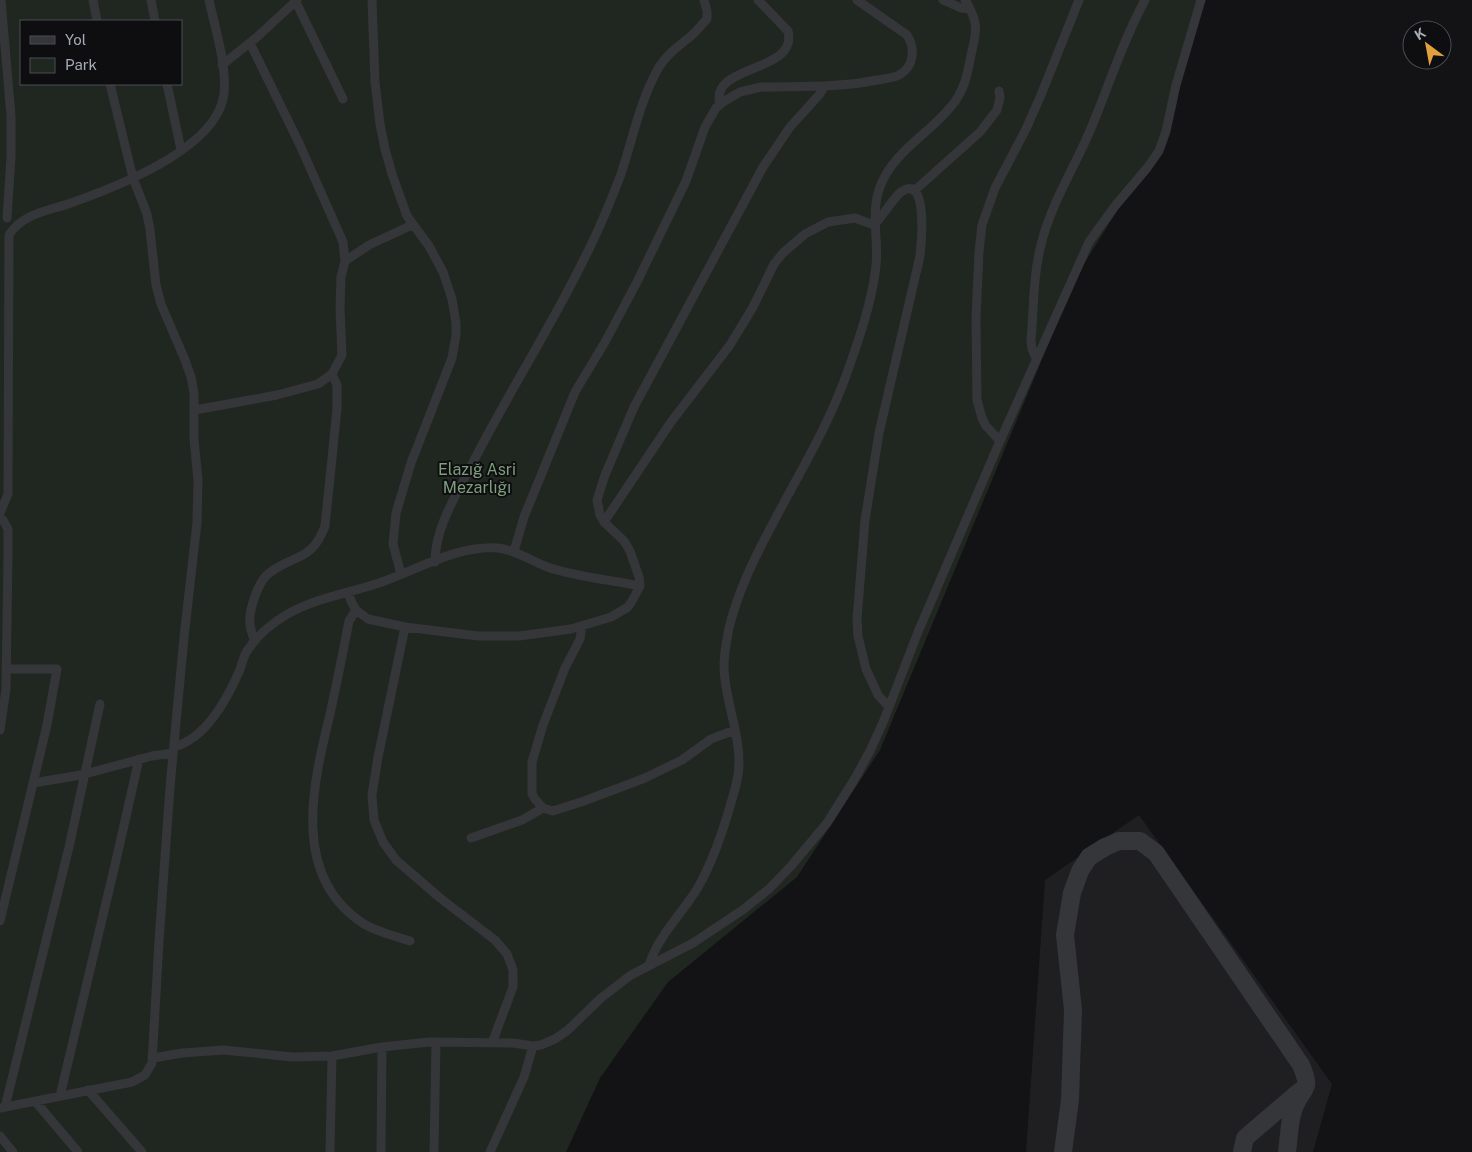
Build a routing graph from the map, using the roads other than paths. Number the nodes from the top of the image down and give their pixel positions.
1 (0, 0) edge
2 (93, 0) edge
3 (151, 0) edge
4 (209, 0) edge
5 (296, 0) edge
6 (372, 0) edge
7 (704, 0) edge
8 (758, 0) edge
9 (857, 0) edge
10 (943, 0) edge
11 (965, 0) edge
12 (1079, 0) edge
13 (1145, 0) edge
14 (1201, 0) edge
15 (970, 9) junction
16 (97, 20) edge
17 (155, 20) edge
18 (250, 43) junction
19 (222, 65) junction
20 (110, 85) edge
21 (167, 85) edge
22 (824, 86) junction
23 (999, 91) dead end
24 (343, 99) dead end
25 (720, 104) junction
26 (182, 150) junction
27 (133, 178) junction
28 (914, 190) junction
29 (4, 218) edge
30 (18, 224) junction
31 (412, 224) junction
32 (874, 225) junction
33 (345, 261) junction
34 (10, 273) junction
35 (0, 274) edge
36 (1036, 358) junction
37 (332, 374) junction
38 (195, 410) junction
39 (1000, 441) junction
40 (2, 503) edge
41 (0, 513) edge
42 (0, 519) edge
43 (604, 522) junction
44 (514, 551) junction
45 (435, 562) junction
46 (401, 574) junction
47 (640, 586) junction
48 (348, 592) junction
49 (356, 610) junction
50 (582, 626) junction
51 (405, 627) junction
52 (255, 641) junction
53 (6, 669) junction
54 (100, 704) dead end
55 (889, 707) junction
56 (0, 730) edge
57 (735, 730) junction
58 (174, 750) junction
59 (139, 759) junction
60 (86, 774) junction
61 (33, 784) junction
62 (543, 808) junction
63 (471, 838) dead end
64 (0, 921) edge
65 (410, 941) dead end
66 (649, 965) junction
67 (436, 1042) junction
68 (492, 1042) junction
69 (533, 1046) junction
70 (382, 1047) junction
71 (332, 1056) junction
72 (153, 1058) junction
73 (1307, 1086) junction
74 (88, 1090) junction
75 (60, 1096) junction
76 (35, 1101) junction
77 (3, 1107) edge
78 (0, 1136) edge
79 (13, 1152) edge
80 (78, 1152) edge
81 (142, 1152) edge
82 (330, 1152) edge
83 (381, 1152) edge
84 (434, 1152) edge
85 (490, 1152) edge
86 (1063, 1152) edge
87 (1242, 1152) edge
88 (1287, 1152) edge

1 - 29 lane
2 - 16 lane
3 - 17 lane
4 - 19 lane
5 - 18 lane
5 - 24 lane
6 - 31 lane
7 - 45 lane
8 - 25 lane
9 - 22 lane
10 - 15 lane
11 - 15 lane
12 - 39 lane
13 - 36 lane
14 - 36 lane
15 - 32 lane
18 - 19 lane
18 - 33 lane
19 - 26 lane
20 - 27 lane
21 - 26 lane
22 - 25 lane
22 - 43 lane
23 - 28 lane
25 - 44 lane
26 - 27 lane
27 - 30 lane
27 - 38 lane
28 - 32 lane
28 - 55 lane
29 - 30 lane
30 - 34 lane
31 - 33 lane
31 - 46 lane
32 - 43 lane
32 - 57 lane
33 - 37 lane
34 - 35 lane
34 - 40 lane
36 - 39 lane
37 - 38 lane
37 - 52 lane
38 - 58 lane
39 - 55 lane
40 - 41 lane
42 - 53 lane
43 - 47 lane
44 - 45 lane
44 - 47 lane
45 - 46 lane
46 - 48 lane
47 - 50 lane
48 - 49 lane
48 - 52 lane
49 - 51 lane
49 - 65 lane
50 - 51 lane
50 - 62 lane
51 - 68 lane
52 - 58 lane
53 - 56 lane
53 - 61 lane
54 - 60 lane
55 - 66 lane
57 - 62 lane
57 - 66 lane
58 - 59 lane
58 - 72 lane
59 - 60 lane
59 - 75 lane
60 - 61 lane
60 - 77 lane
61 - 64 lane
62 - 63 lane
66 - 69 lane
67 - 68 lane
67 - 70 lane
67 - 84 lane
68 - 69 lane
69 - 85 lane
70 - 71 lane
70 - 83 lane
71 - 72 lane
71 - 82 lane
72 - 74 lane
73 - 86 street
73 - 87 street
73 - 88 street
74 - 75 lane
74 - 81 lane
75 - 76 lane
76 - 77 lane
76 - 80 lane
78 - 79 lane

